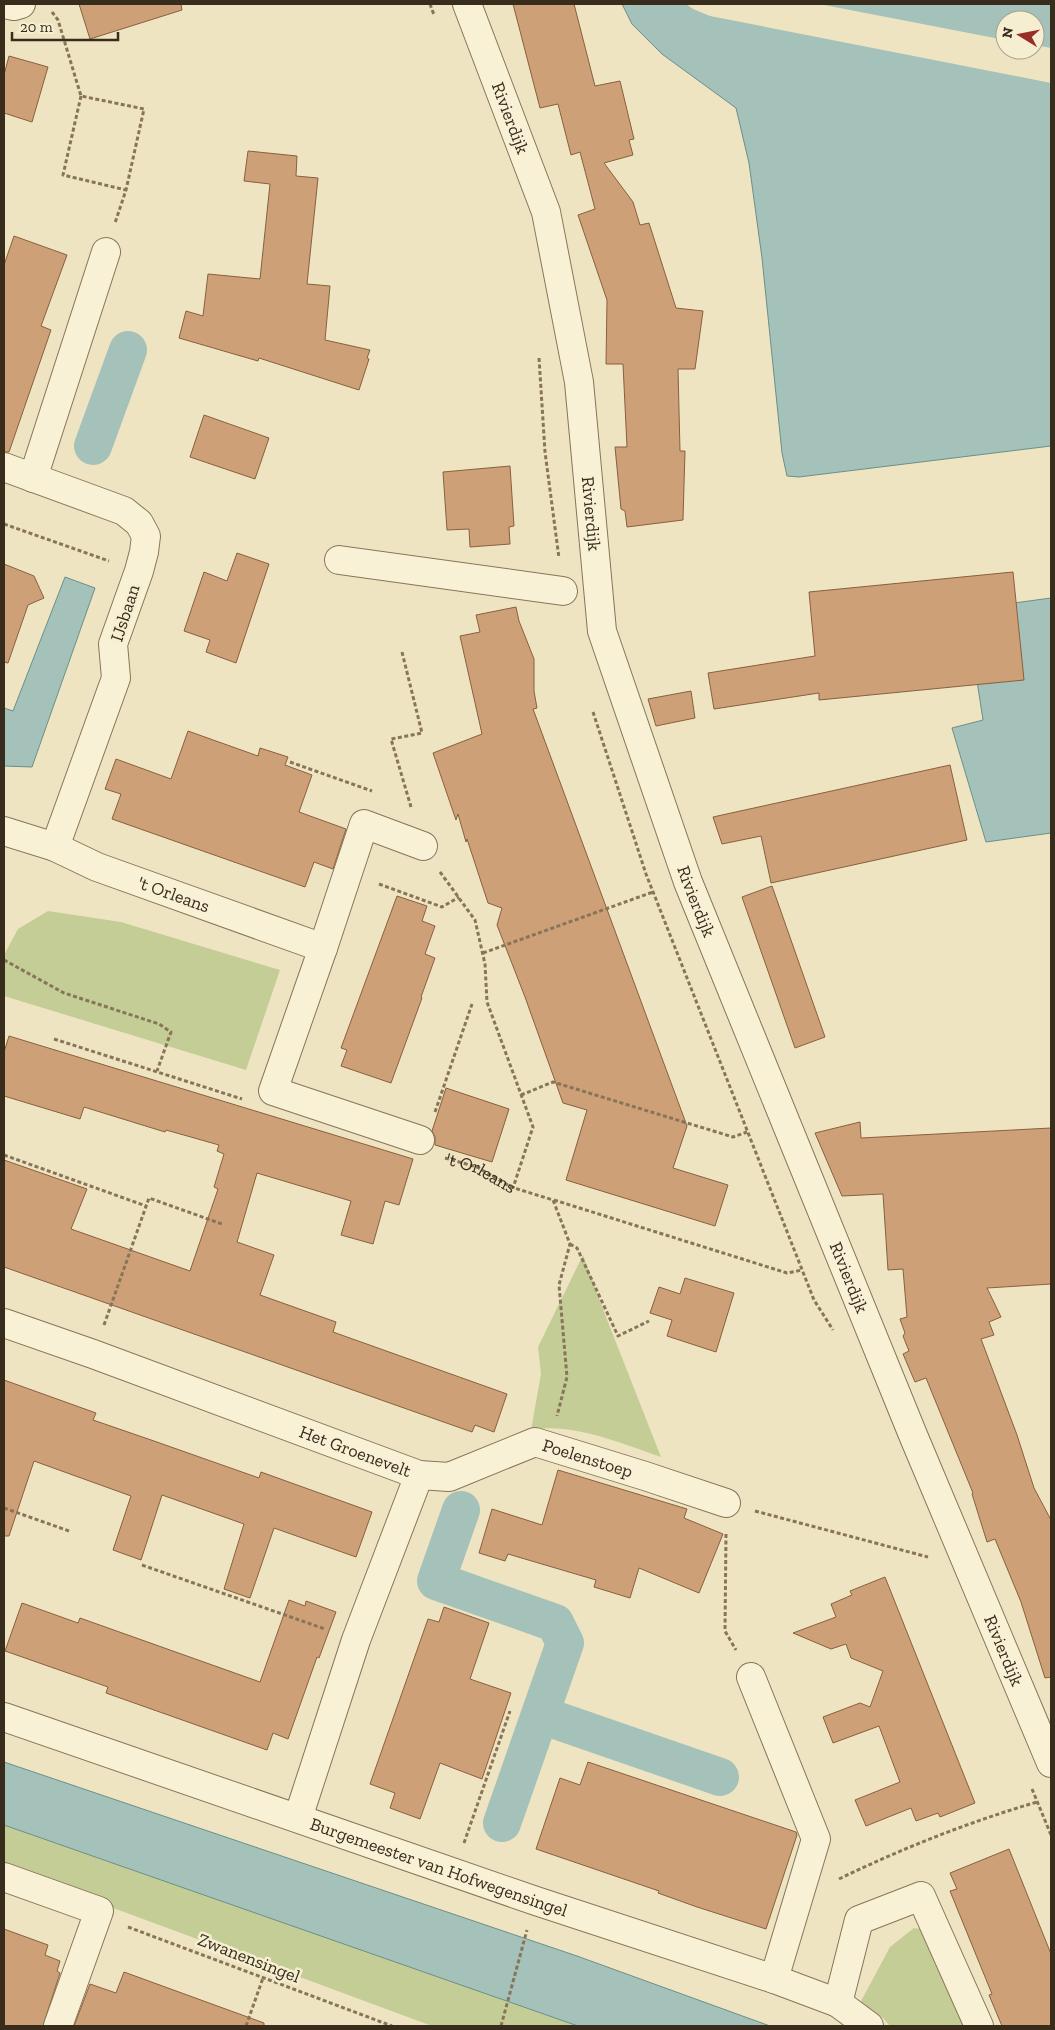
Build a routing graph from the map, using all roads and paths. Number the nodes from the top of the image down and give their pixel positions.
1 (5, 4) edge
2 (21, 4) edge
3 (467, 4) edge
4 (49, 9) dead end
5 (82, 96) junction
6 (126, 190) junction
7 (106, 252) joint
8 (4, 467) edge
9 (34, 478) junction
10 (4, 524) edge
11 (339, 560) dead end
12 (139, 571) junction
13 (563, 591) dead end
14 (402, 652) dead end
15 (290, 762) dead end
16 (373, 791) dead end
17 (400, 801) dead end
18 (410, 804) junction
19 (413, 812) dead end
20 (4, 831) edge
21 (423, 846) dead end
22 (55, 847) junction
23 (439, 869) dead end
24 (348, 873) junction
25 (653, 892) dead end
26 (459, 898) junction
27 (322, 948) junction
28 (483, 953) junction
29 (4, 960) edge
30 (472, 1004) dead end
31 (54, 1039) dead end
32 (157, 1071) junction
33 (273, 1091) junction
34 (521, 1095) junction
35 (747, 1132) dead end
36 (422, 1145) junction
37 (4, 1155) edge
38 (513, 1188) junction
39 (553, 1200) junction
40 (146, 1206) junction
41 (222, 1224) dead end
42 (570, 1244) junction
43 (802, 1270) dead end
44 (648, 1321) dead end
45 (4, 1323) edge
46 (94, 1354) junction
47 (559, 1408) dead end
48 (420, 1475) junction
49 (726, 1503) junction
50 (4, 1508) edge
51 (70, 1531) dead end
52 (931, 1558) dead end
53 (142, 1565) dead end
54 (356, 1640) junction
55 (751, 1677) joint
56 (510, 1711) dead end
57 (4, 1717) edge
58 (1051, 1763) edge
59 (1037, 1802) dead end
60 (298, 1818) junction
61 (882, 1858) dead end
62 (453, 1872) junction
63 (4, 1877) edge
64 (99, 1911) junction
65 (526, 1934) dead end
66 (264, 1978) junction
67 (774, 1979) junction
68 (838, 2003) junction
69 (58, 2026) edge
70 (246, 2026) edge
71 (392, 2026) edge
72 (501, 2026) edge
73 (869, 2026) edge
74 (979, 2026) edge

1 - 2 street
3 - 58 street, Rivierdijk
4 - 5 path
5 - 6 path
5 - 6 path
6 - 7 path
7 - 9 street
8 - 9 street, IJsbaan
9 - 12 street, IJsbaan
10 - 12 path
11 - 13 street
12 - 22 street, IJsbaan
14 - 18 path
15 - 16 path
17 - 18 path
18 - 19 path
20 - 22 street
21 - 24 street
22 - 27 street, 't Orleans
23 - 26 path
24 - 26 path
24 - 27 street
25 - 28 path
26 - 28 path
27 - 33 street
28 - 34 path
29 - 32 path
30 - 36 path
31 - 32 path
32 - 33 path
33 - 36 street
34 - 35 path
34 - 38 path
36 - 38 path, 't Orleans
37 - 40 path
38 - 39 path, 't Orleans
39 - 42 path
39 - 43 path, 't Orleans
40 - 41 path
40 - 46 path
42 - 44 path
42 - 47 path
45 - 46 street, Het Groenevelt
46 - 48 street, Het Groenevelt
48 - 49 street, Poelenstoep
48 - 54 street, Het Groenevelt
49 - 52 path
49 - 55 path
50 - 51 path
53 - 54 path
54 - 60 street, Het Groenevelt
55 - 67 street
56 - 62 path
57 - 60 street, Burgemeester van Hofwegensingel
59 - 61 path
60 - 62 street, Burgemeester van Hofwegensingel
62 - 67 street, Burgemeester van Hofwegensingel
63 - 64 street
64 - 66 path, Zwanensingel
64 - 69 street
65 - 72 path
66 - 70 path
66 - 71 path, Zwanensingel
67 - 68 street, Burgemeester van Hofwegensingel
68 - 73 street, Burgemeester van Hofwegensingel
68 - 74 street

